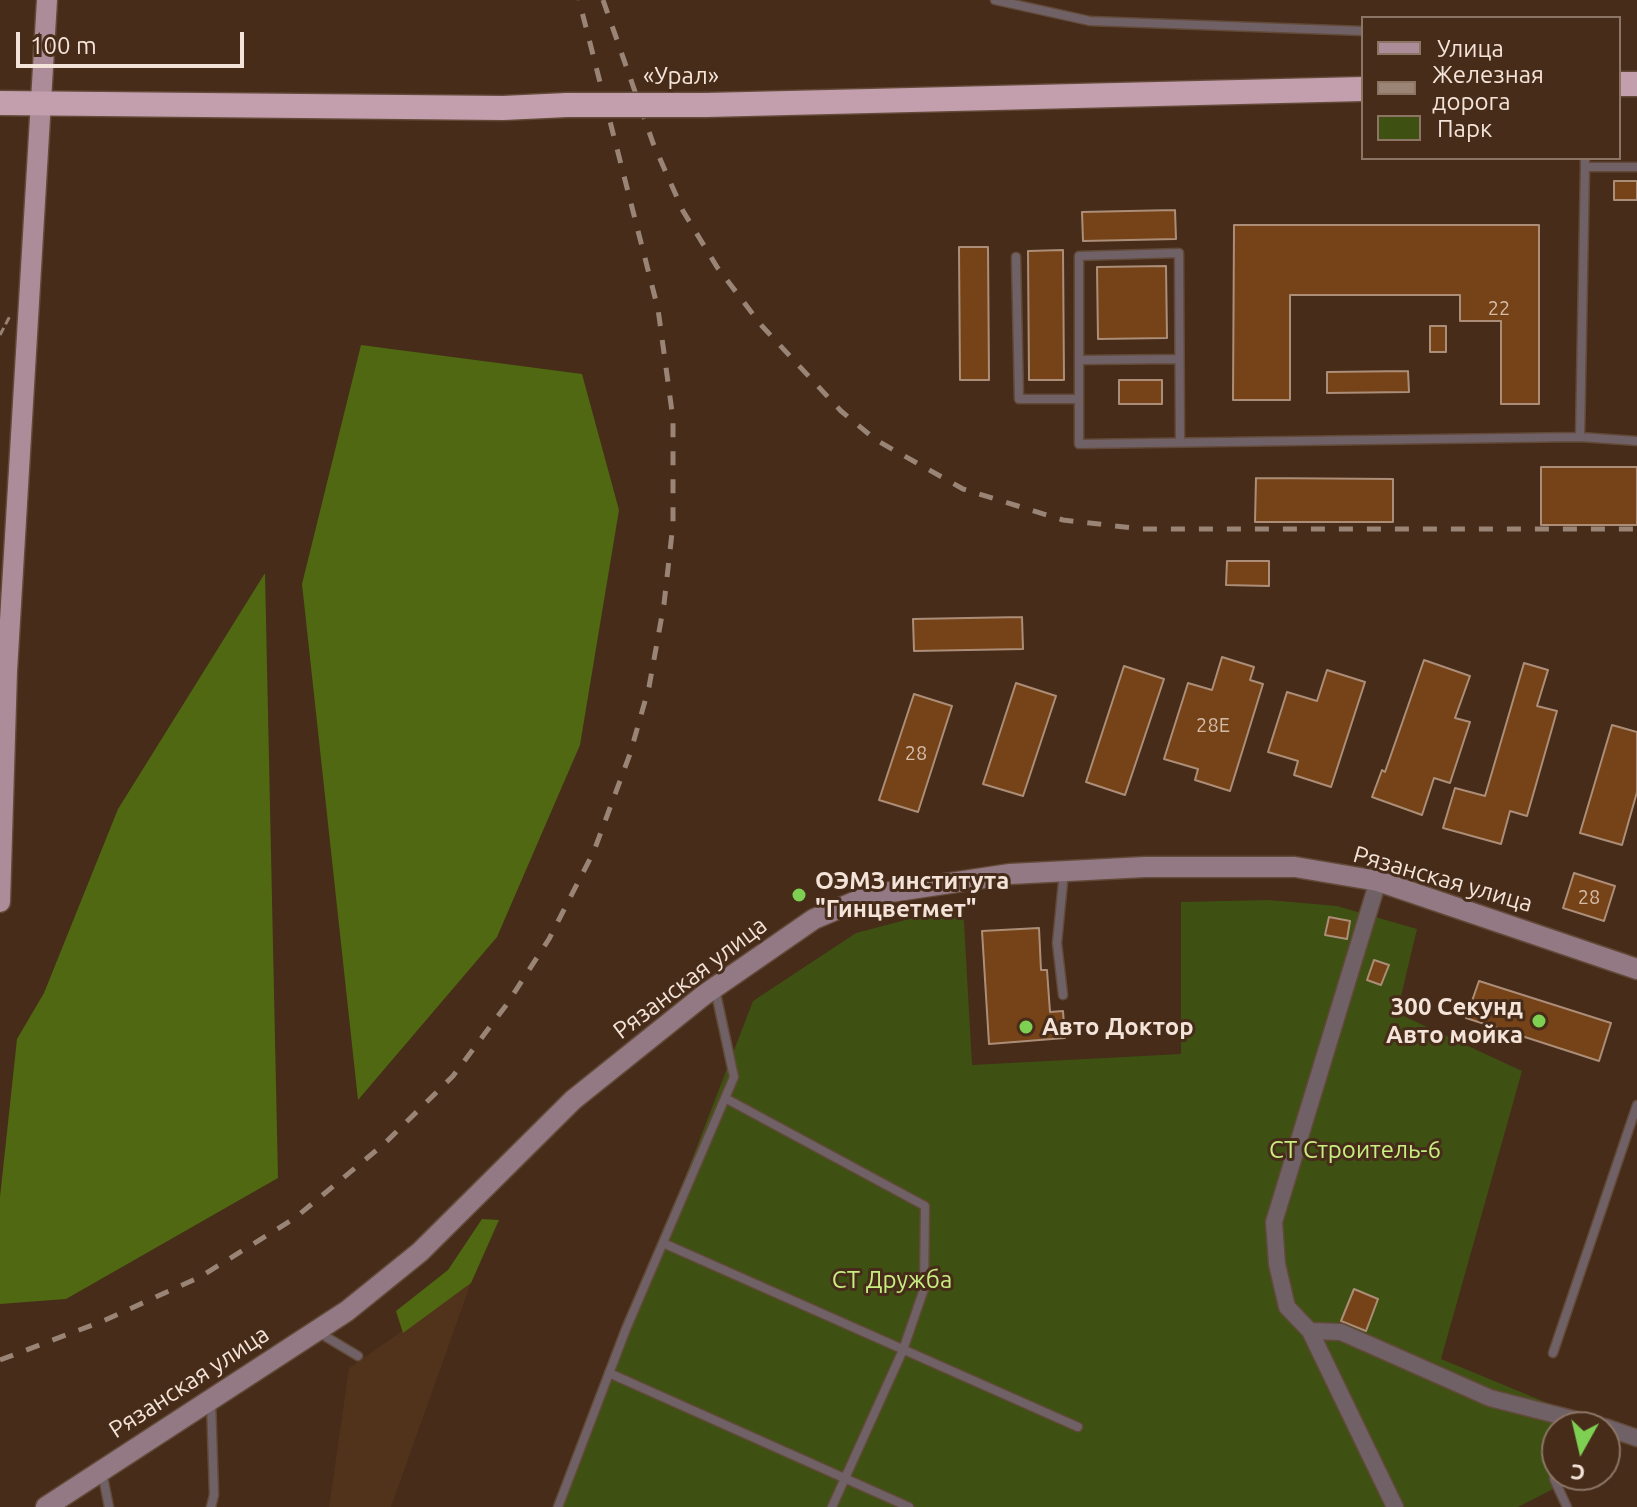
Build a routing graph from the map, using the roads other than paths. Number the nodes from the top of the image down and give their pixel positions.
1 (47, 0) edge
2 (995, 0) edge
3 (1361, 31) edge
4 (1361, 89) edge
5 (41, 101) junction
6 (0, 103) edge
7 (1585, 163) edge
8 (1637, 167) edge
9 (1016, 257) dead end
10 (1179, 359) junction
11 (1079, 360) junction
12 (1079, 399) junction
13 (1580, 437) junction
14 (1637, 441) edge
15 (1180, 442) junction
16 (1064, 871) junction
17 (1378, 881) junction
18 (0, 902) edge
19 (1637, 969) edge
20 (714, 987) junction
21 (1063, 995) dead end
22 (725, 1098) junction
23 (1637, 1105) edge
24 (663, 1243) junction
25 (315, 1330) junction
26 (1310, 1331) junction
27 (903, 1350) junction
28 (1553, 1353) dead end
29 (358, 1356) dead end
30 (609, 1373) junction
31 (211, 1398) junction
32 (1541, 1415) edge
33 (1078, 1427) dead end
34 (102, 1470) junction
35 (845, 1478) junction
36 (46, 1507) edge
37 (109, 1507) edge
38 (211, 1507) edge
39 (558, 1507) edge
40 (832, 1507) edge
41 (909, 1507) edge
42 (1395, 1507) edge

1 - 5 main road
2 - 3 lane
4 - 5 highway, «Урал», bridge
5 - 6 highway, «Урал»
5 - 18 main road
7 - 8 lane
7 - 13 lane
9 - 12 lane
10 - 11 lane
10 - 11 lane
10 - 15 lane
11 - 12 lane
12 - 15 lane
13 - 14 lane
13 - 15 lane
16 - 17 street, Рязанская улица
16 - 20 street, Рязанская улица
16 - 21 lane
17 - 19 street, Рязанская улица
17 - 26 street
20 - 22 lane
20 - 25 street, Рязанская улица
22 - 24 lane
22 - 27 lane
23 - 28 lane
24 - 27 lane
24 - 30 lane
25 - 29 lane
25 - 31 street, Рязанская улица
26 - 32 street
26 - 42 street
27 - 33 lane
27 - 35 lane
30 - 35 lane
30 - 39 lane
31 - 34 street, Рязанская улица
31 - 38 lane
34 - 36 street, Рязанская улица
34 - 37 lane
35 - 40 lane
35 - 41 lane

